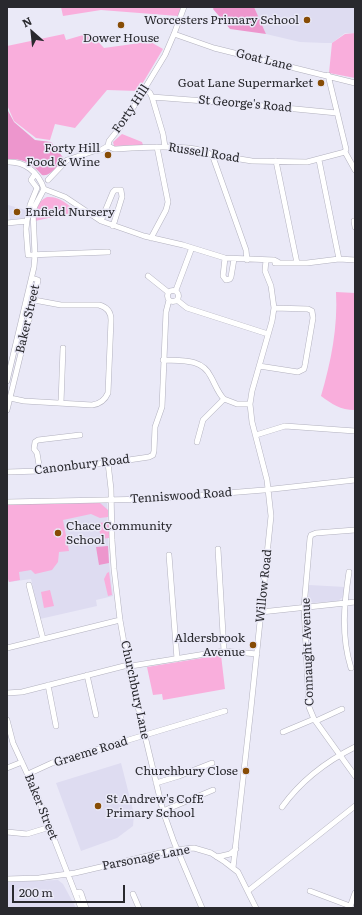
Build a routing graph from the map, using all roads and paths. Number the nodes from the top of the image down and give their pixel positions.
1 (184, 7) edge
2 (174, 34) junction
3 (328, 76) junction
4 (355, 83) edge
5 (145, 89) junction
6 (152, 97) junction
7 (338, 113) junction
8 (108, 146) junction
9 (157, 147) junction
10 (165, 147) junction
11 (346, 151) junction
12 (213, 157) junction
13 (319, 160) junction
14 (276, 161) junction
15 (7, 162) edge
16 (355, 170) edge
17 (36, 174) junction
18 (48, 180) dead end
19 (45, 191) junction
20 (27, 221) junction
21 (102, 221) junction
22 (354, 221) dead end
23 (7, 223) edge
24 (113, 226) junction
25 (355, 227) edge
26 (151, 238) junction
27 (177, 245) junction
28 (191, 250) junction
29 (108, 252) dead end
30 (207, 253) junction
31 (35, 255) junction
32 (226, 258) junction
33 (234, 259) junction
34 (339, 259) junction
35 (248, 260) junction
36 (355, 260) edge
37 (266, 261) junction
38 (297, 263) junction
39 (148, 276) dead end
40 (32, 278) junction
41 (176, 290) junction
42 (168, 292) junction
43 (34, 300) junction
44 (169, 300) junction
45 (177, 300) junction
46 (274, 308) junction
47 (268, 334) junction
48 (63, 348) dead end
49 (163, 360) junction
50 (259, 366) junction
51 (7, 381) edge
52 (10, 398) junction
53 (224, 399) junction
54 (61, 403) junction
55 (250, 404) junction
56 (7, 410) edge
57 (355, 431) edge
58 (80, 434) dead end
59 (256, 435) junction
60 (197, 442) dead end
61 (106, 463) junction
62 (40, 471) junction
63 (7, 472) edge
64 (355, 480) edge
65 (268, 490) junction
66 (111, 500) junction
67 (7, 502) edge
68 (355, 530) edge
69 (218, 549) dead end
70 (168, 555) dead end
71 (349, 572) dead end
72 (30, 585) dead end
73 (355, 602) edge
74 (344, 603) junction
75 (304, 607) junction
76 (261, 612) junction
77 (120, 620) junction
78 (43, 639) junction
79 (7, 648) edge
80 (224, 651) junction
81 (257, 654) junction
82 (177, 659) junction
83 (128, 665) junction
84 (351, 668) dead end
85 (87, 675) junction
86 (48, 685) junction
87 (7, 694) edge
88 (342, 709) dead end
89 (224, 711) dead end
90 (96, 714) dead end
91 (7, 720) edge
92 (315, 720) junction
93 (56, 726) dead end
94 (283, 732) dead end
95 (145, 736) junction
96 (355, 747) edge
97 (340, 755) junction
98 (22, 762) junction
99 (212, 762) dead end
100 (7, 768) edge
101 (28, 774) junction
102 (355, 776) edge
103 (156, 783) junction
104 (213, 790) dead end
105 (355, 806) edge
106 (282, 807) dead end
107 (163, 811) junction
108 (50, 827) junction
109 (7, 832) edge
110 (236, 849) junction
111 (177, 850) junction
112 (217, 857) junction
113 (233, 868) junction
114 (68, 874) junction
115 (7, 879) edge
116 (248, 891) junction
117 (310, 891) dead end
118 (75, 893) junction
119 (355, 893) edge
120 (133, 894) dead end
121 (350, 907) edge
122 (81, 908) edge
123 (86, 908) edge
124 (139, 908) edge
125 (202, 908) edge
126 (256, 908) edge

1 - 2 street, Forty Hill
2 - 3 street, Goat Lane
2 - 5 street, Forty Hill
3 - 4 street, Goat Lane
3 - 7 street
5 - 6 street
5 - 8 street, Forty Hill
6 - 7 street, St George's Road
6 - 10 street
7 - 11 street
8 - 9 street, Russell Road
8 - 18 street, Forty Hill
9 - 10 street, Russell Road
9 - 26 street
10 - 12 street, Russell Road
11 - 13 street, Russell Road
11 - 16 street
12 - 14 street, Russell Road
12 - 35 street
13 - 14 street, Russell Road
13 - 34 street
14 - 38 street
15 - 17 street
17 - 19 street
17 - 20 street
19 - 21 street
19 - 31 street, Baker Street
20 - 23 street
20 - 31 street
21 - 24 street
21 - 24 street
22 - 25 street
24 - 26 street
26 - 27 street
27 - 28 street
27 - 30 street
28 - 30 street
28 - 41 street
29 - 31 street
30 - 32 street
31 - 40 street, Baker Street
32 - 33 street
32 - 33 street
33 - 35 street
34 - 36 street
34 - 38 street
35 - 37 street
37 - 38 street
37 - 46 street, Willow Road
39 - 42 street
40 - 43 street, Baker Street
40 - 51 street, Baker Street
41 - 42 street
41 - 45 street
42 - 44 street
43 - 52 street, Baker Street
43 - 54 street
44 - 45 street
44 - 49 street
45 - 47 street
46 - 47 street, Willow Road
46 - 50 street
47 - 50 street, Willow Road
48 - 54 street
49 - 53 street
49 - 61 street, Canonbury Road
50 - 55 street, Willow Road
52 - 54 street
52 - 56 street, Baker Street
53 - 55 street
53 - 60 street
55 - 59 street, Willow Road
57 - 59 street
58 - 62 street
59 - 65 street, Willow Road
61 - 62 street, Canonbury Road
61 - 66 street, Churchbury Lane
62 - 63 street, Canonbury Road
64 - 65 street, Tenniswood Road
65 - 66 street, Tenniswood Road
65 - 76 street, Willow Road
66 - 67 street, Tenniswood Road
66 - 77 street, Churchbury Lane
68 - 75 street, Connaught Avenue
69 - 80 street
70 - 82 street
71 - 74 street
72 - 78 street
73 - 74 street
74 - 75 street
74 - 84 street
75 - 76 street
75 - 92 street, Connaught Avenue
76 - 81 street, Willow Road
77 - 78 street
77 - 83 street, Churchbury Lane
78 - 79 street
80 - 81 street
80 - 82 street
81 - 110 street, Willow Road
82 - 83 street
83 - 85 street
83 - 95 street, Churchbury Lane
85 - 86 street
85 - 90 street
86 - 87 street
86 - 93 street
88 - 92 street
89 - 95 street, Graeme Road
91 - 98 street, Baker Street
92 - 94 street
92 - 97 street, Connaught Avenue
95 - 101 street, Graeme Road
95 - 103 street, Churchbury Lane
96 - 97 street
97 - 102 street, Connaught Avenue
97 - 106 street
98 - 100 street
98 - 101 street, Baker Street
99 - 103 street
101 - 108 street, Baker Street
103 - 107 street, Churchbury Lane
104 - 107 street
105 - 116 street
107 - 111 street, Churchbury Lane
108 - 109 street
108 - 114 street, Baker Street
110 - 112 street
110 - 113 street, Willow Road
111 - 112 street, Parsonage Lane
111 - 114 street, Parsonage Lane
111 - 125 street, Churchbury Lane
112 - 113 street, Parsonage Lane
113 - 116 street
114 - 115 street, Parsonage Lane
114 - 118 street, Baker Street
116 - 126 street
117 - 121 street
118 - 122 street, Baker Street
118 - 123 street, Baker Street
119 - 121 street
120 - 124 street

